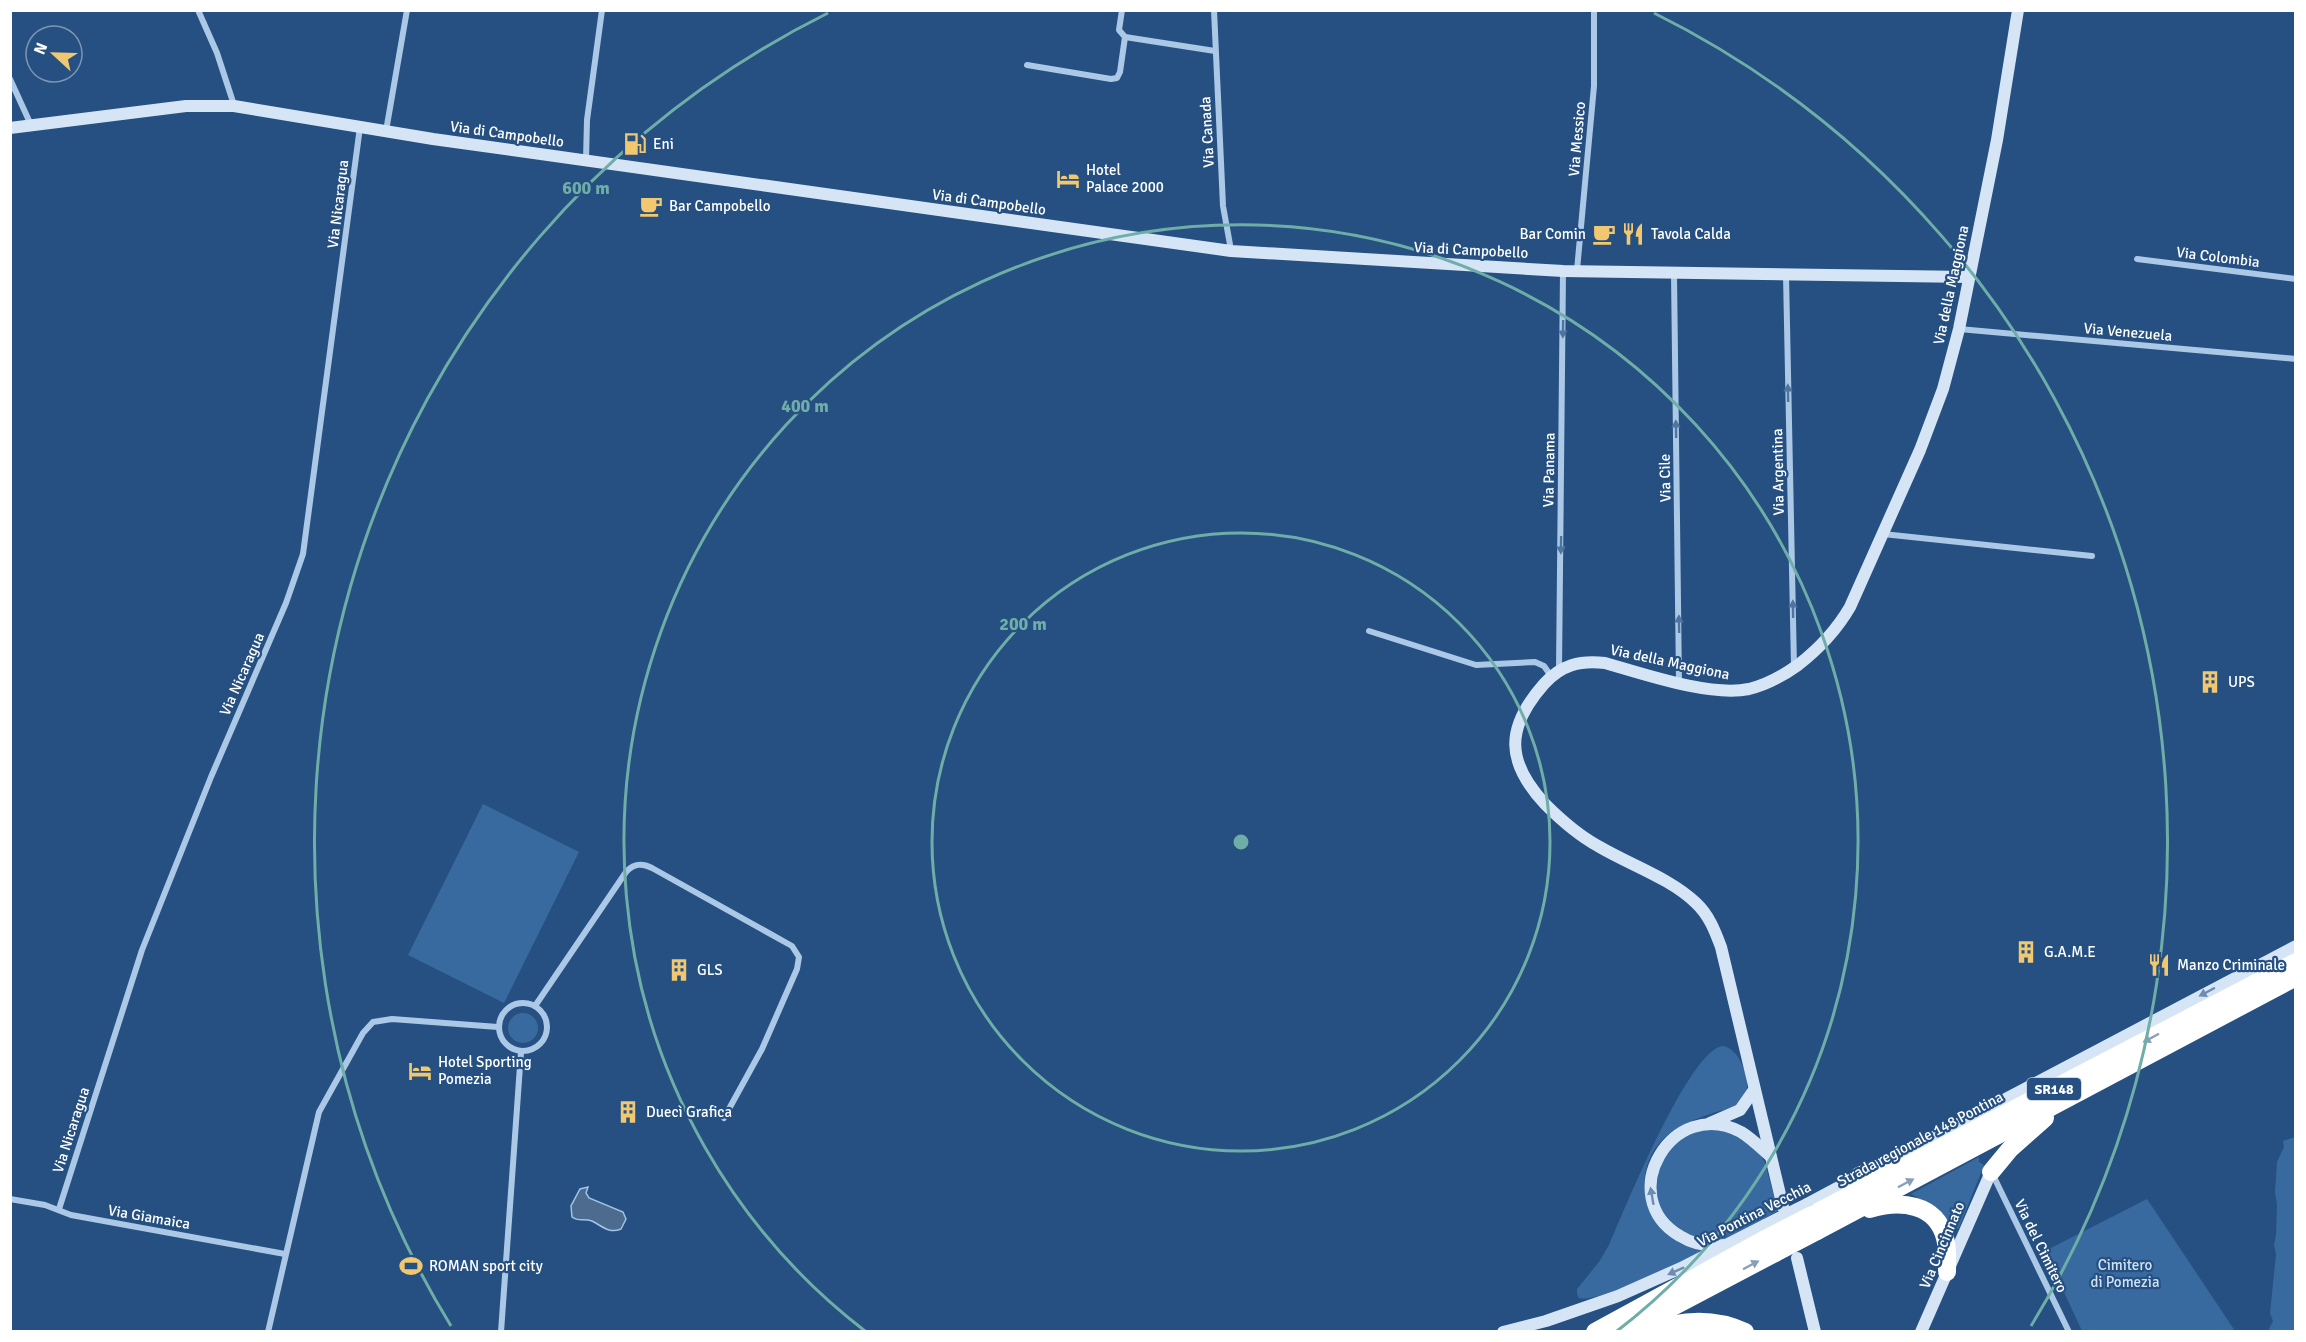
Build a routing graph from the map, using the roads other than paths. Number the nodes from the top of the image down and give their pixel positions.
1 (198, 10) edge
2 (407, 10) edge
3 (602, 10) edge
4 (1122, 10) edge
5 (1214, 10) edge
6 (1594, 10) edge
7 (2018, 10) edge
8 (1125, 37) junction
9 (1215, 51) junction
10 (1027, 66) dead end
11 (10, 79) edge
12 (234, 106) junction
13 (31, 125) junction
14 (360, 127) junction
15 (10, 128) edge
16 (386, 131) junction
17 (586, 160) junction
18 (1231, 251) junction
19 (2137, 259) dead end
20 (1577, 270) junction
21 (1563, 271) junction
22 (1674, 274) junction
23 (1786, 275) junction
24 (1969, 278) junction
25 (2295, 279) edge
26 (1959, 329) junction
27 (2295, 359) edge
28 (1883, 534) junction
29 (2092, 556) dead end
30 (1369, 631) dead end
31 (1794, 668) junction
32 (1555, 673) junction
33 (1680, 683) junction
34 (2295, 946) edge
35 (2295, 962) edge
36 (2295, 977) edge
37 (535, 1006) junction
38 (498, 1027) junction
39 (521, 1052) junction
40 (2082, 1089) junction
41 (1754, 1090) junction
42 (724, 1118) dead end
43 (1709, 1123) junction
44 (1957, 1140) junction
45 (1770, 1156) junction
46 (1991, 1172) junction
47 (1859, 1176) junction
48 (10, 1199) edge
49 (1784, 1207) dead end
50 (59, 1209) junction
51 (1812, 1216) junction
52 (1834, 1221) junction
53 (1770, 1238) junction
54 (1728, 1244) junction
55 (285, 1254) junction
56 (1797, 1258) dead end
57 (1947, 1272) junction
58 (1816, 1330) edge
59 (268, 1332) edge
60 (501, 1332) edge
61 (1503, 1332) edge
62 (1595, 1332) edge
63 (1625, 1332) edge
64 (1647, 1332) edge
65 (1745, 1332) edge
66 (1921, 1332) edge
67 (2069, 1332) edge

1 - 12 street
2 - 16 street
3 - 17 street
4 - 8 street
5 - 9 street, Via Canada
6 - 20 street, Via Messico
7 - 24 street, Via della Maggiona
8 - 9 street
8 - 10 street
9 - 18 street, Via Canada
11 - 13 street
12 - 13 street, Via di Campobello
12 - 14 street, Via di Campobello
13 - 15 street, Via di Campobello
14 - 16 street, Via di Campobello
14 - 50 street, Via Nicaragua
16 - 17 street, Via di Campobello
17 - 18 street, Via di Campobello
18 - 21 street, Via di Campobello
19 - 25 street, Via Colombia
20 - 21 street, Via di Campobello
20 - 22 street, Via di Campobello
21 -> 32 street, Via Panama
22 - 23 street, Via di Campobello
33 -> 22 street, Via Cile
23 - 24 street, Via di Campobello
31 -> 23 street, Via Argentina
24 - 26 street, Via della Maggiona
26 - 27 street, Via Venezuela
26 - 28 street, Via della Maggiona
28 - 29 street
28 - 31 street, Via della Maggiona
30 - 32 street
31 - 33 street, Via della Maggiona
32 - 33 street, Via della Maggiona
32 - 41 street
34 -> 47 street, Via Pontina Vecchia
35 -> 44 highway, Strada regionale 148 Pontina / SR148
36 - 40 highway, Strada regionale 148 Pontina / SR148
37 - 38 street
37 - 39 street
37 - 42 street
38 - 39 street
38 - 55 street
39 - 60 street
40 - 46 highway
52 -> 40 highway, Strada regionale 148 Pontina / SR148
41 - 43 street
41 - 45 street
43 - 45 street
54 -> 43 street
44 - 47 highway
44 - 51 highway, Strada regionale 148 Pontina / SR148
45 - 49 street
46 - 57 street, Via Cincinnato
46 - 67 street, Via del Cimitero
47 - 51 street, Via Pontina Vecchia
48 - 50 street, Via Giamaica
50 - 55 street, Via Giamaica
51 - 52 highway, Strada regionale 148 Pontina / SR148
51 - 53 highway, Strada regionale 148 Pontina / SR148, bridge
52 - 57 highway
53 - 54 street, Via Pontina Vecchia
53 - 62 highway, Strada regionale 148 Pontina / SR148
63 -> 53 highway, Strada regionale 148 Pontina / SR148
54 -> 61 street, Via Pontina Vecchia
55 - 59 street
56 - 58 street
57 - 66 street, Via Cincinnato
64 - 65 highway

